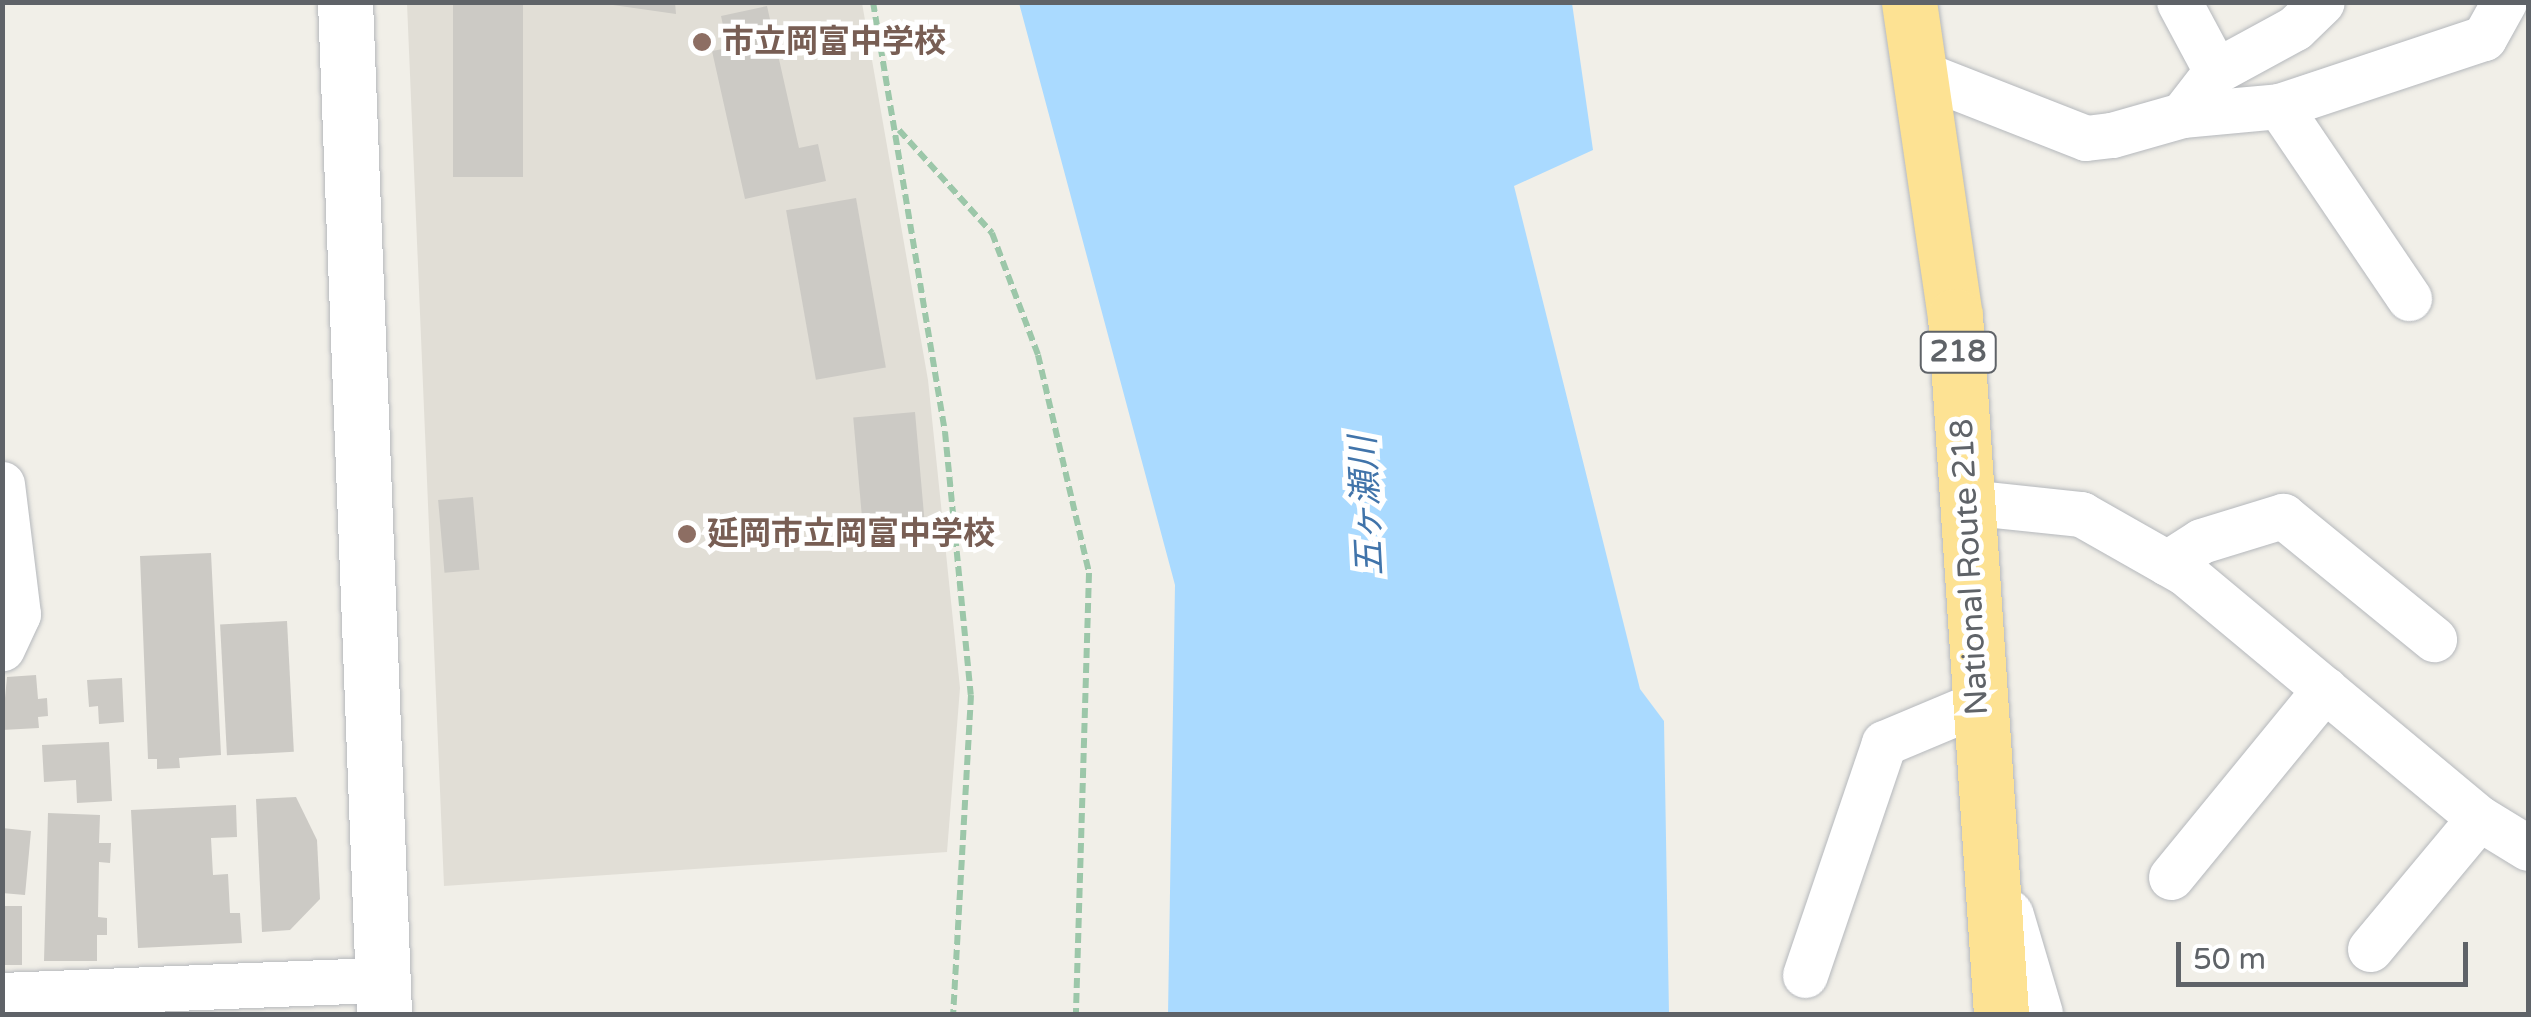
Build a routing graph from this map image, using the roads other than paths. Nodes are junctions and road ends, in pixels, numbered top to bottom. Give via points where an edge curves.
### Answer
1 (345, 2) edge
2 (1909, 2) edge
3 (2179, 2) edge
4 (2322, 2) edge
5 (2504, 2) edge
6 (2518, 2) edge
7 (2528, 15) edge
8 (2216, 71) junction
9 (1920, 72) junction
10 (2279, 106) junction
11 (2182, 115) junction
12 (2409, 298) dead end
13 (2, 484) edge
14 (1968, 502) junction
15 (2167, 563) junction
16 (2434, 639) dead end
17 (2, 649) edge
18 (2325, 689) junction
19 (1977, 704) junction
20 (2479, 818) junction
21 (1985, 846) junction
22 (2528, 848) edge
23 (2171, 877) dead end
24 (2370, 949) dead end
25 (1805, 975) dead end
26 (2, 995) edge
27 (384, 997) edge
28 (2001, 1014) edge
29 (2035, 1014) edge

1 - 27 street
2 - 9 highway, National Route 218 / 218
3 - 8 street
4 - 8 street via 2296,28
5 - 10 street via 2484,38
6 - 7 street
8 - 11 street
9 - 11 street via 2086,138
9 - 14 highway, National Route 218 / 218 via 1955,316
10 - 11 street
10 - 12 street
13 - 17 street via 18,614
14 - 15 street via 2080,514
14 - 19 highway, National Route 218 / 218
15 - 16 street via 2201,540 2282,516
15 - 18 street
18 - 20 street
18 - 23 street
19 - 21 highway, National Route 218 / 218
19 - 25 street via 1884,743
20 - 22 street
20 - 24 street
21 - 28 highway, National Route 218 / 218
21 - 29 street
26 - 27 street

